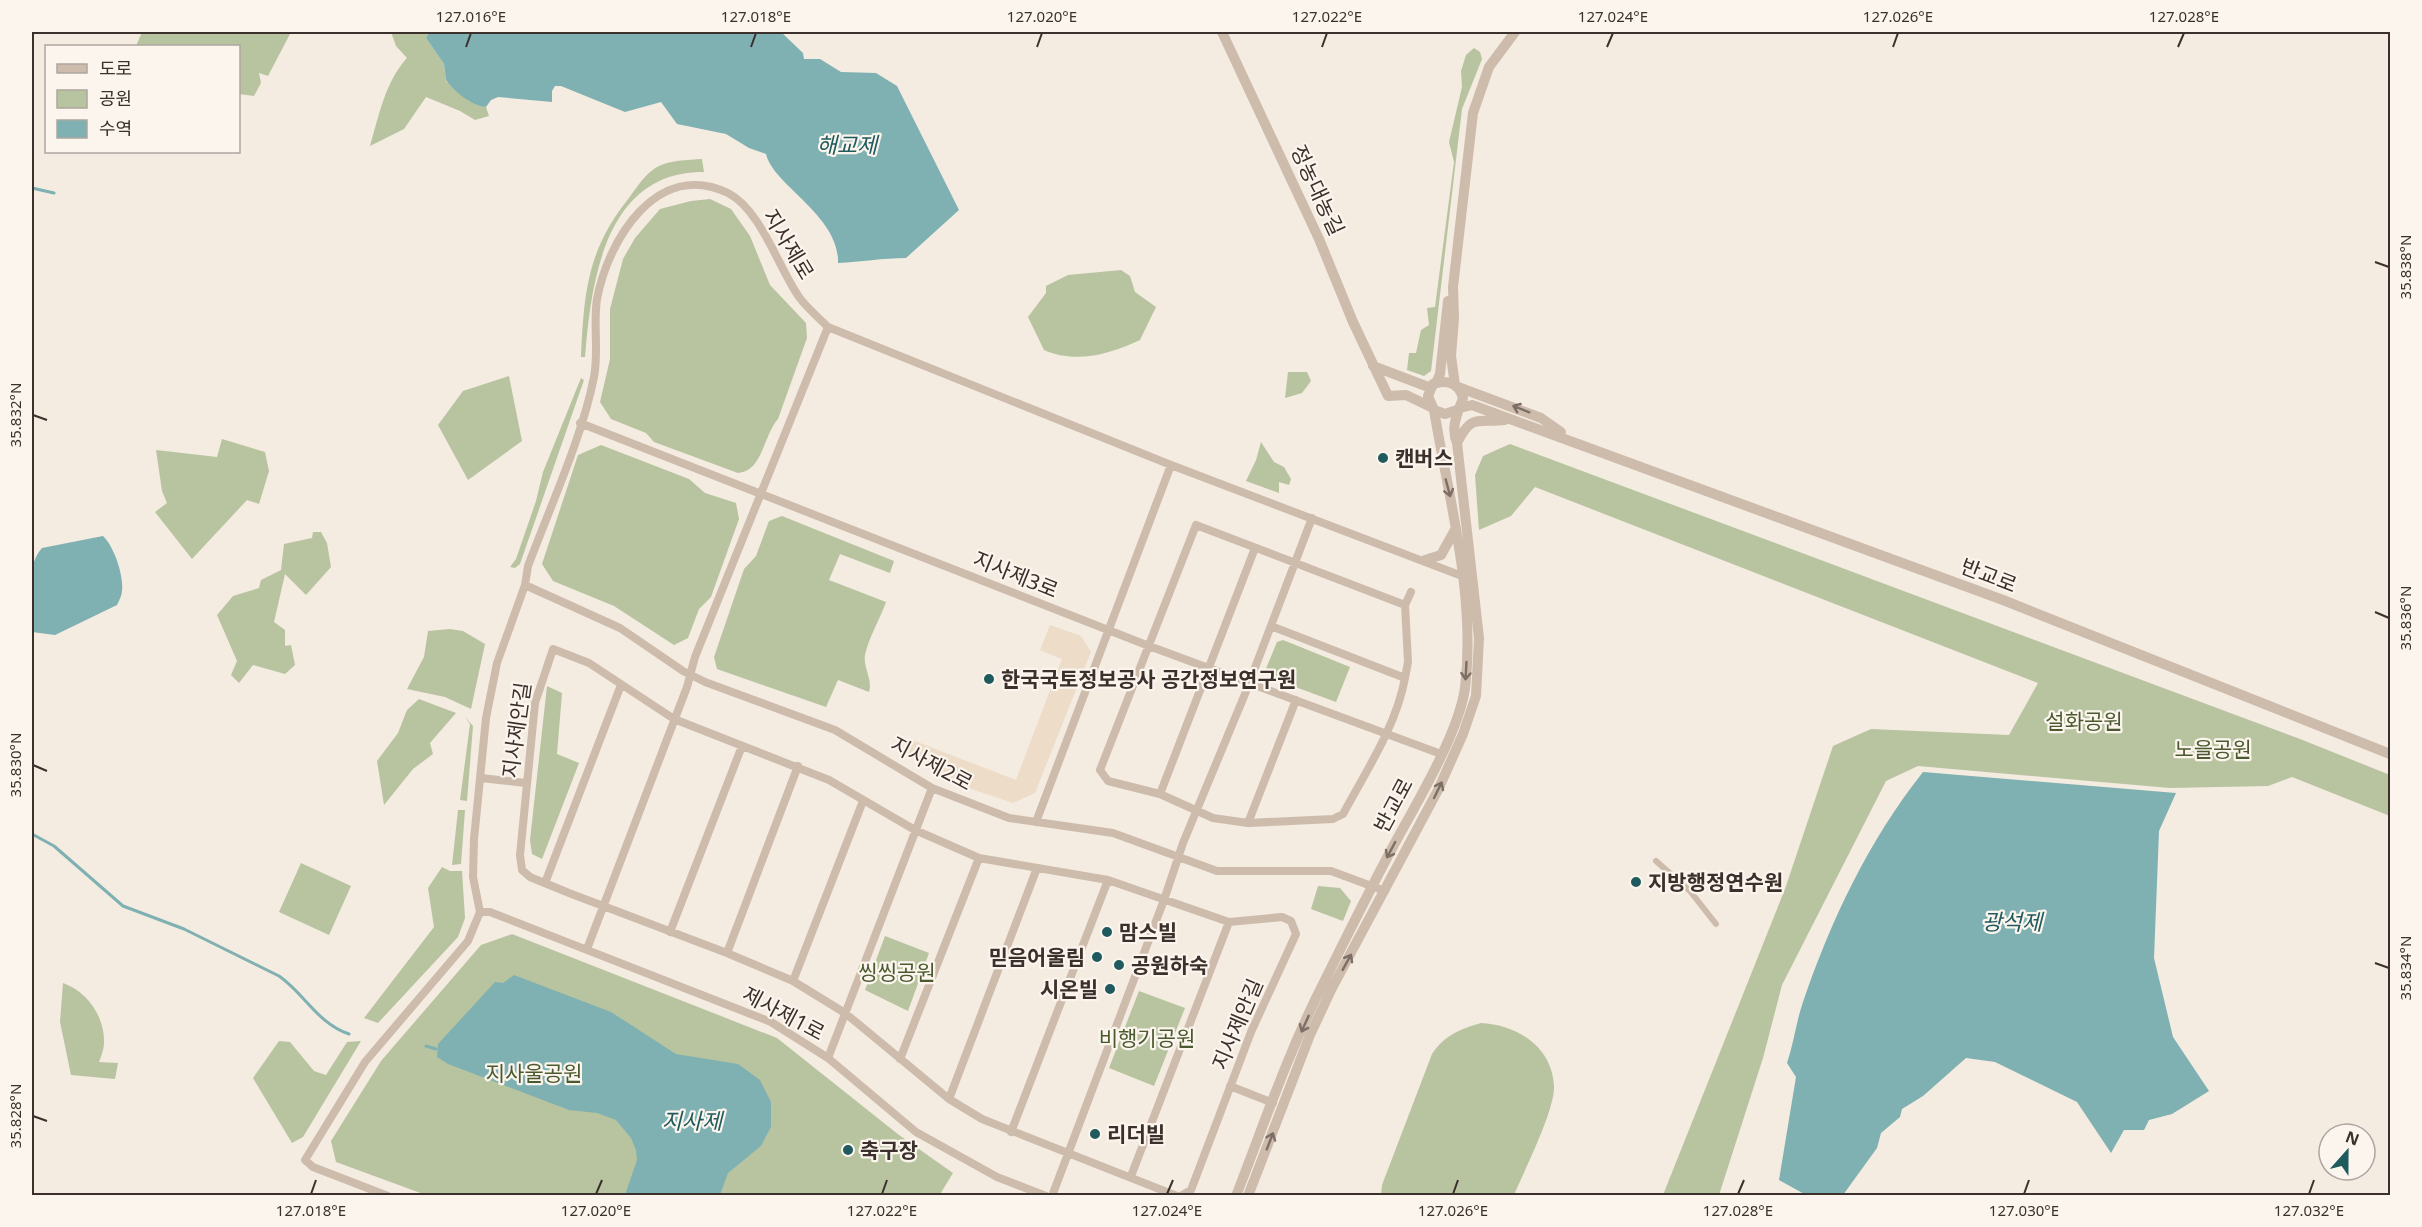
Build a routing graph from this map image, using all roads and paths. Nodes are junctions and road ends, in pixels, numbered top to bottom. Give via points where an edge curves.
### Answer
1 (1222, 32) edge
2 (1515, 32) edge
3 (1453, 287) junction
4 (828, 327) junction
5 (1373, 366) junction
6 (1403, 380) junction
7 (1434, 386) junction
8 (1456, 386) junction
9 (1386, 392) junction
10 (1433, 408) junction
11 (1458, 409) junction
12 (1511, 419) junction
13 (580, 423) junction
14 (1571, 439) junction
15 (1457, 443) junction
16 (1172, 465) junction
17 (761, 495) junction
18 (1312, 518) junction
19 (1456, 528) junction
20 (1255, 548) junction
21 (1425, 560) junction
22 (1295, 563) junction
23 (1462, 576) junction
24 (525, 585) junction
25 (1410, 592) dead end
26 (1405, 605) junction
27 (1271, 626) junction
28 (1108, 630) junction
29 (1149, 646) junction
30 (1210, 668) junction
31 (691, 675) junction
32 (1405, 678) junction
33 (1249, 682) junction
34 (621, 685) junction
35 (1296, 700) junction
36 (674, 719) junction
37 (1386, 735) junction
38 (742, 746) junction
39 (1441, 754) junction
40 (2391, 754) edge
41 (798, 766) junction
42 (481, 778) junction
43 (526, 783) junction
44 (932, 788) junction
45 (1160, 794) junction
46 (863, 801) junction
47 (1197, 811) junction
48 (1036, 822) junction
49 (1248, 823) junction
50 (915, 830) junction
51 (1180, 857) junction
52 (979, 858) junction
53 (1656, 861) dead end
54 (1036, 868) junction
55 (1108, 880) junction
56 (545, 883) junction
57 (1372, 886) junction
58 (1385, 891) junction
59 (1164, 900) junction
60 (603, 906) junction
61 (480, 912) junction
62 (1229, 922) junction
63 (1716, 924) dead end
64 (670, 932) junction
65 (587, 949) junction
66 (727, 953) junction
67 (793, 981) junction
68 (845, 1013) junction
69 (828, 1058) junction
70 (900, 1059) junction
71 (1230, 1086) junction
72 (949, 1099) junction
73 (1273, 1103) junction
74 (1011, 1132) junction
75 (1066, 1153) junction
76 (1131, 1176) junction
77 (388, 1196) edge
78 (1046, 1196) edge
79 (1052, 1196) edge
80 (1179, 1196) edge
81 (1236, 1196) edge
82 (1248, 1196) edge

1 - 5 street, 정농대농길 via 1319,239
2 - 3 street via 1488,67 1473,113
3 - 7 street via 1449,292 1440,374
3 - 8 street via 1451,356
4 - 13 street, 지사제로 via 800,298 753,216 729,194 706,185 681,186 660,194 629,223 602,280 597,301 594,375
4 - 16 street, 지사제로
4 - 17 street
5 - 6 street
5 - 9 street, 정농대농길
6 - 7 street
6 - 9 street
7 - 8 street via 1446,382
7 - 10 street via 1428,396
8 - 11 street via 1463,398
14 -> 8 street, 반교로 via 1541,418
9 - 10 street via 1406,395
10 - 11 street via 1445,414
10 -> 19 street, 반교로
11 - 12 street, 반교로 via 1472,405
11 - 15 street, 반교로 via 1453,434
12 - 14 street, 반교로
12 - 15 street via 1472,422
13 - 17 street, 지사제3로
13 - 24 street, 지사제로 via 528,566
14 - 40 street, 반교로 via 2003,600
58 -> 15 street, 반교로 via 1452,760 1476,696 1479,638
16 - 18 street, 지사제로
16 - 28 street
17 - 28 street, 지사제3로
17 - 31 street
18 - 21 street, 지사제로
18 - 22 street
19 - 21 street via 1441,555
19 - 23 street, 반교로
20 - 22 street
20 - 29 street via 1196,525
20 - 30 street
21 - 23 street, 지사제로
22 - 26 street
22 - 27 street
23 -> 39 street, 반교로 via 1468,632 1464,690
24 - 31 street, 지사제2로 via 620,628
24 - 42 street, 지사제로 via 492,684
25 - 26 street
26 - 32 street
27 - 32 street
27 - 33 street
28 - 29 street, 지사제3로
28 - 48 street
29 - 30 street, 지사제3로
29 - 45 street via 1100,771 1108,781
30 - 33 street, 지사제3로
30 - 45 street
31 - 36 street
31 - 44 street, 지사제2로 via 835,730
32 - 37 street
33 - 35 street, 지사제3로
33 - 47 street
34 - 36 street, 지사제안길
34 - 43 street, 지사제안길 via 589,663 553,649 535,703
34 - 56 street
35 - 37 street, 지사제3로
35 - 49 street
36 - 38 street, 지사제안길
36 - 60 street
37 - 39 street, 지사제3로
37 - 49 street via 1343,814 1333,819
38 - 41 street, 지사제안길
38 - 64 street
39 -> 57 street, 반교로
41 - 46 street, 지사제안길 via 836,783
41 - 66 street
42 - 43 street
42 - 61 street, 지사제로 via 473,877
43 - 56 street, 지사제안길 via 522,870
44 - 48 street, 지사제2로 via 1009,818
44 - 50 street
45 - 47 street
46 - 50 street, 지사제안길
46 - 67 street
47 - 49 street via 1213,818
47 - 51 street
48 - 51 street, 지사제2로 via 1113,833
50 - 52 street, 지사제안길
50 - 68 street
51 - 57 street, 지사제2로 via 1217,871 1331,871
51 - 59 street
52 - 54 street, 지사제안길
52 - 70 street
53 - 63 street via 1690,891
54 - 55 street, 지사제안길
54 - 72 street
55 - 59 street, 지사제안길
55 - 74 street
56 - 60 street, 지사제안길
57 - 58 street, 지사제2로
57 -> 73 street, 반교로 via 1323,984
82 -> 58 street, 반교로 via 1310,1035
59 - 62 street, 지사제안길
59 - 75 street
60 - 64 street, 지사제안길
60 - 65 street
61 - 65 street, 제사제1로 via 490,912
61 - 77 street via 468,941 375,1049 305,1160
62 - 71 street, 지사제안길 via 1282,917 1291,921 1296,934
62 - 76 street, 지사제안길
64 - 66 street, 지사제안길
65 - 69 street, 제사제1로 via 754,1014
66 - 67 street, 지사제안길
67 - 68 street, 지사제안길
68 - 69 street
68 - 70 street, 지사제안길
69 - 78 street, 제사제1로 via 916,1132 988,1173
70 - 72 street, 지사제안길
71 - 73 street
71 - 80 street, 지사제안길 via 1191,1190
72 - 74 street, 지사제안길
73 - 81 street, 반교로
74 - 75 street, 지사제안길
75 - 76 street, 지사제안길
75 - 79 street
76 - 80 street, 지사제안길

